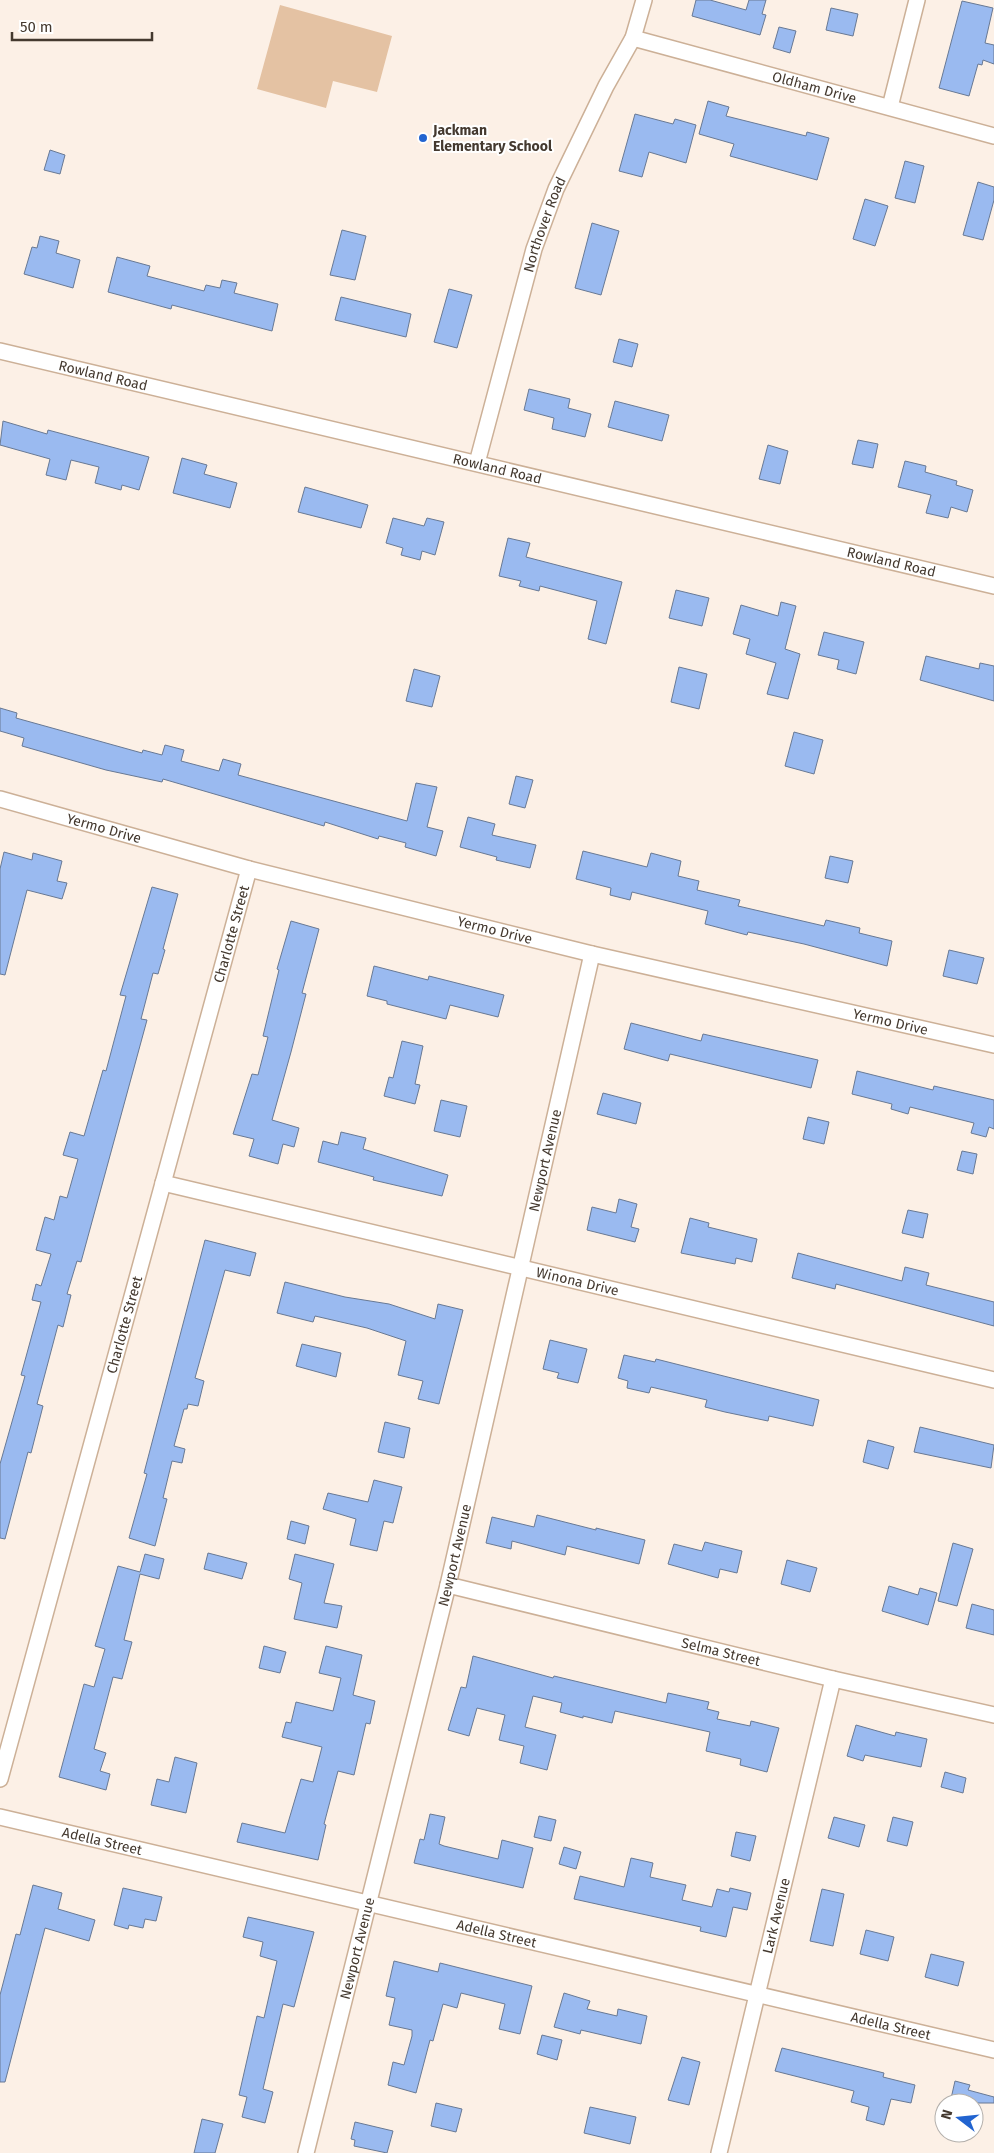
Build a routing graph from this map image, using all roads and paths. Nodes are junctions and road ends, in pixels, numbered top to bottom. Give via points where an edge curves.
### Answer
1 (644, 0) edge
2 (917, 0) edge
3 (633, 38) junction
4 (890, 107) junction
5 (994, 136) edge
6 (0, 351) edge
7 (477, 463) junction
8 (994, 586) edge
9 (0, 799) edge
10 (248, 869) junction
11 (592, 954) junction
12 (994, 1046) edge
13 (163, 1183) junction
14 (520, 1268) junction
15 (994, 1380) edge
16 (448, 1585) junction
17 (833, 1679) junction
18 (994, 1715) edge
19 (0, 1779) edge
20 (0, 1818) edge
21 (368, 1903) junction
22 (758, 1994) junction
23 (994, 2050) edge
24 (306, 2153) edge
25 (719, 2153) edge

1 - 3 street, Northover Road
2 - 4 street
3 - 4 street, Oldham Drive
3 - 7 street, Northover Road via 556,188 540,231
4 - 5 street, Oldham Drive
6 - 7 street, Rowland Road
7 - 8 street, Rowland Road
9 - 10 street, Yermo Drive
10 - 11 street, Yermo Drive
10 - 13 street, Charlotte Street
11 - 12 street, Yermo Drive
11 - 14 street, Newport Avenue
13 - 14 street, Winona Drive
13 - 19 street, Charlotte Street
14 - 15 street, Winona Drive
14 - 16 street, Newport Avenue
16 - 17 street, Selma Street
16 - 21 street, Newport Avenue
17 - 18 street, Selma Street
17 - 22 street, Lark Avenue
20 - 21 street, Adella Street
21 - 22 street, Adella Street
21 - 24 street, Newport Avenue
22 - 23 street, Adella Street
22 - 25 street, Lark Avenue

